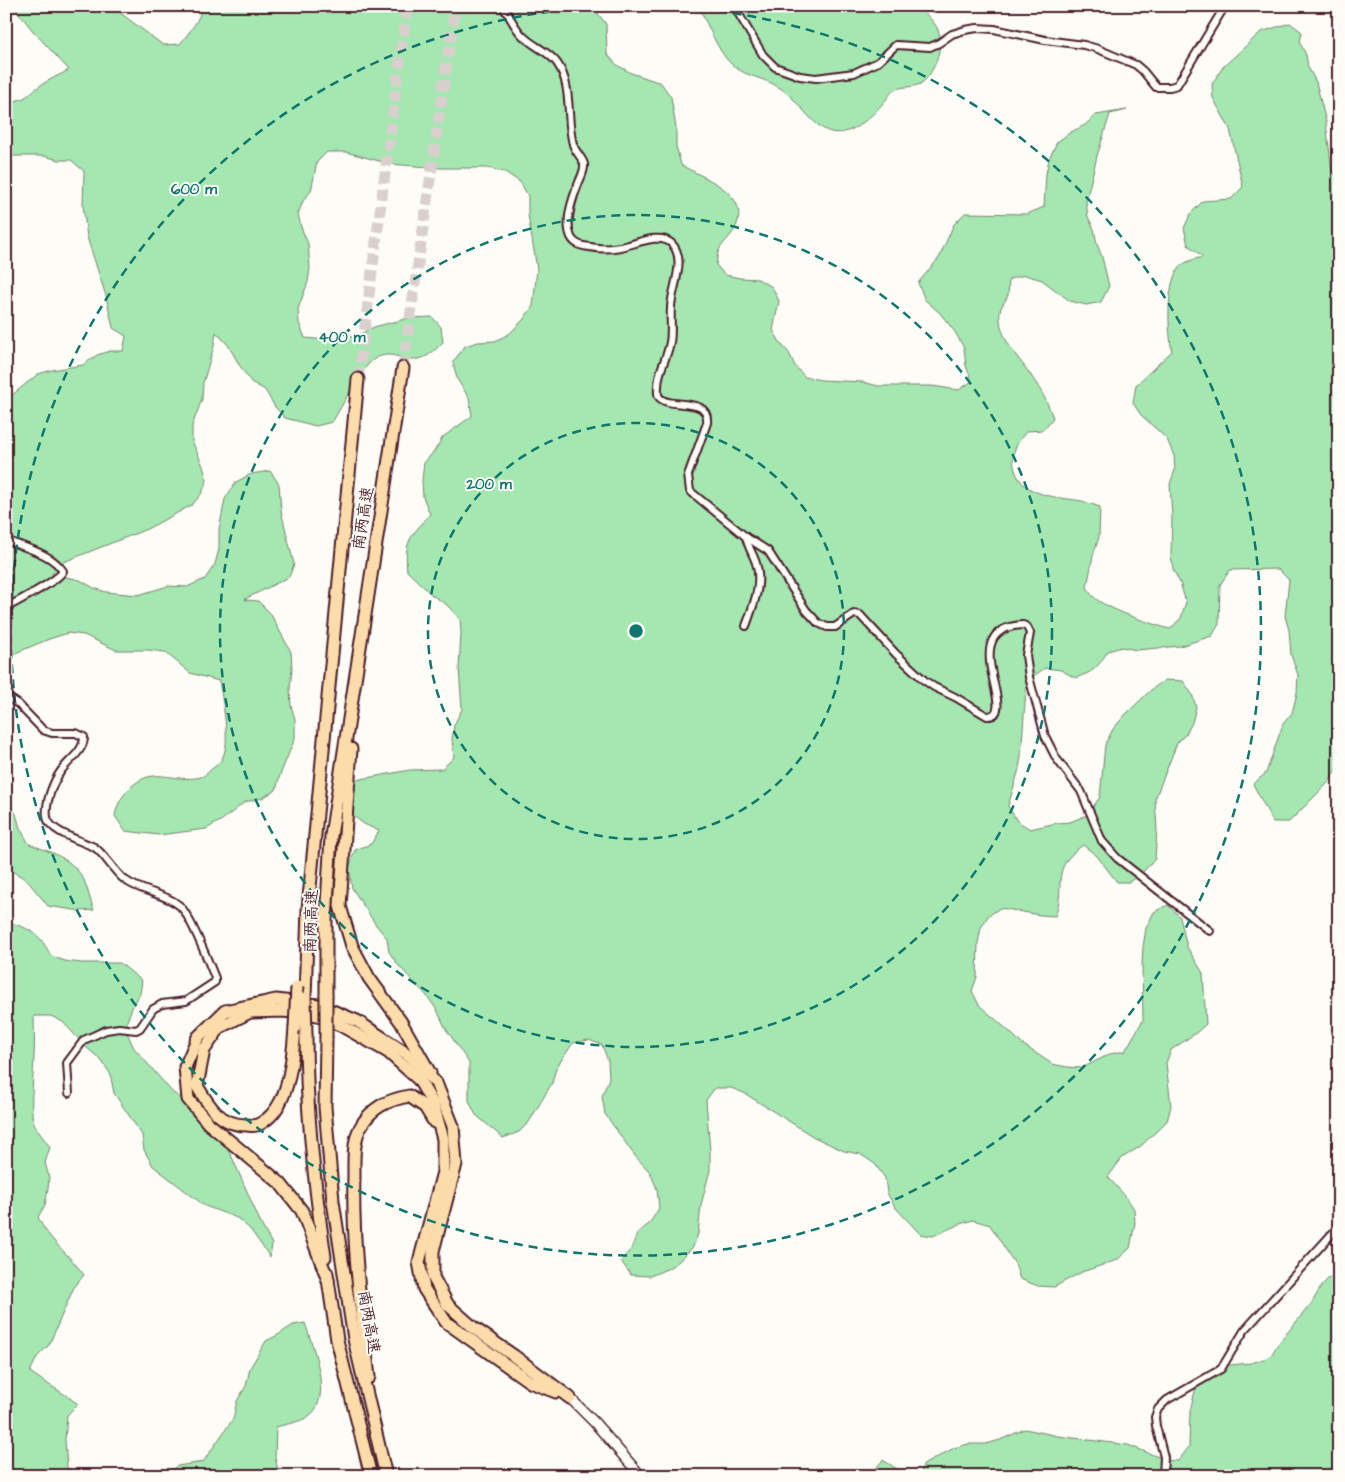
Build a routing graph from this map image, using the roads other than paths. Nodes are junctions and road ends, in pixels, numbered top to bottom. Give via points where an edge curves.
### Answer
1 (505, 6) edge
2 (734, 6) edge
3 (1225, 6) edge
4 (403, 368) tunnel mouth
5 (358, 378) tunnel mouth
6 (746, 537) junction
7 (6, 540) edge
8 (6, 608) edge
9 (746, 626) dead end
10 (359, 656) junction
11 (6, 696) edge
12 (308, 910) junction
13 (1210, 931) dead end
14 (436, 1084) junction
15 (69, 1093) dead end
16 (449, 1139) junction
17 (1339, 1226) edge
18 (328, 1280) junction
19 (570, 1398) joint
20 (377, 1434) junction
21 (370, 1476) edge
22 (386, 1476) edge
23 (641, 1476) edge
24 (1163, 1476) edge

1 - 6 street via 522,35 553,58 564,75 572,143 584,164 569,212 572,239 579,246 604,249 658,238 670,242 675,249 678,267 670,306 670,341 658,394 666,401 692,404 702,409 707,417 688,475 690,491
2 - 3 street via 763,55 775,67 800,76 816,78 854,73 878,62 896,45 930,47 952,34 986,28 1098,49 1136,65 1156,86 1170,87 1178,85
4 - 10 highway, 南两高速
5 - 12 highway, 南两高速
6 - 9 street via 757,564 758,581
6 - 13 street via 768,551 818,623 835,628 854,614 860,615 924,680 987,716 995,714 998,706 990,669 991,644 1006,628 1027,627 1030,633 1026,655 1029,677 1045,736 1056,758 1081,791 1102,841 1116,858
7 - 8 street via 49,557 63,571 50,583
10 - 14 highway via 340,906 352,946 369,978 401,1022
10 - 20 highway, 南两高速, bridge via 331,836 326,921 325,1107 333,1201 354,1339
11 - 15 street via 43,730 76,732 84,737 71,762 56,780 47,808 47,820 55,829 96,848 126,881 180,907 215,978 215,982 186,1001 162,1004 153,1009 136,1030 106,1030 84,1040 67,1063
12 - 16 highway, bridge via 297,987 295,1028 293,1051 286,1089 274,1113 258,1125 237,1125 222,1119 209,1107 197,1086 204,1050 220,1027 250,1012 283,1011 318,1015 388,1052 419,1080
12 - 18 highway, 南两高速, bridge via 306,1093
14 - 16 highway via 453,1126
14 - 18 highway via 406,1053 357,1021 318,1005 276,1000 225,1011 198,1037 185,1067 188,1099 208,1123 280,1183 302,1211
16 - 19 highway via 456,1164 419,1262 424,1289 446,1322 530,1382
16 - 20 highway via 425,1107 409,1096 391,1100 372,1111 360,1128 354,1153 353,1199 361,1311
17 - 24 street via 1244,1331 1221,1369 1167,1400 1158,1410 1155,1417 1164,1457
18 - 21 highway, 南两高速 via 337,1340
19 - 23 street
20 - 22 highway, 南两高速

